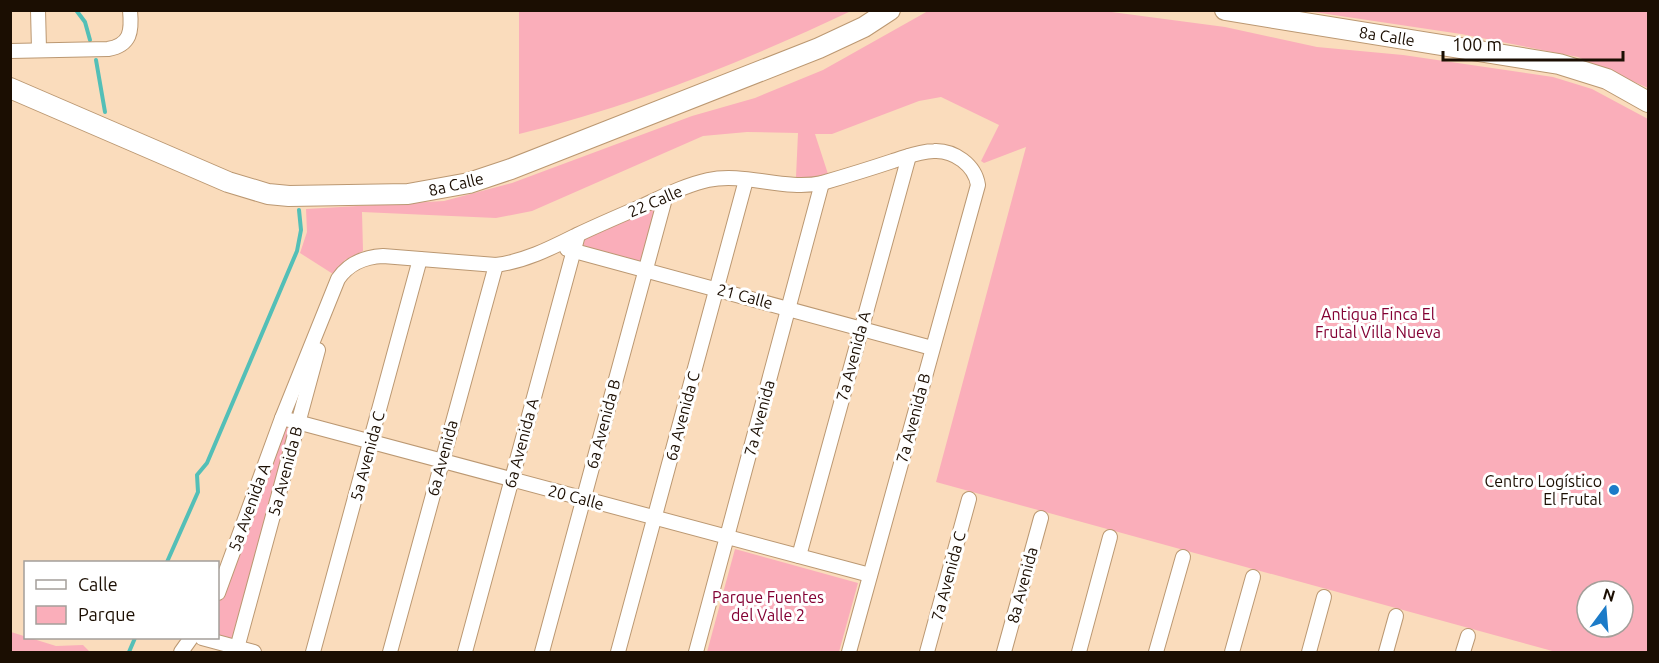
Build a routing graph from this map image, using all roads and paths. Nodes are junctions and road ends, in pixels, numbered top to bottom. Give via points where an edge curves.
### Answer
1 (38, 10) edge
2 (130, 10) edge
3 (890, 10) edge
4 (1225, 10) edge
5 (39, 49) junction
6 (10, 51) edge
7 (10, 88) edge
8 (1648, 102) edge
9 (909, 156) junction
10 (746, 180) junction
11 (822, 183) junction
12 (978, 185) joint
13 (666, 195) junction
14 (578, 234) junction
15 (556, 246) junction
16 (574, 251) junction
17 (420, 259) junction
18 (496, 265) junction
19 (644, 270) junction
20 (717, 288) junction
21 (334, 289) junction
22 (788, 308) junction
23 (861, 328) junction
24 (932, 348) junction
25 (282, 418) junction
26 (298, 422) junction
27 (371, 442) junction
28 (441, 460) junction
29 (512, 479) junction
30 (584, 499) junction
31 (969, 499) dead end
32 (654, 518) junction
33 (1041, 518) dead end
34 (728, 537) junction
35 (1110, 537) dead end
36 (799, 556) junction
37 (1183, 557) dead end
38 (870, 575) junction
39 (1253, 577) dead end
40 (219, 589) edge
41 (1324, 597) dead end
42 (1396, 616) dead end
43 (1468, 636) dead end
44 (190, 639) edge
45 (205, 639) edge
46 (237, 650) edge
47 (181, 652) edge
48 (254, 652) edge
49 (313, 652) edge
50 (390, 652) edge
51 (465, 652) edge
52 (542, 652) edge
53 (618, 652) edge
54 (696, 652) edge
55 (849, 652) edge
56 (927, 652) edge
57 (1004, 652) edge
58 (1079, 652) edge
59 (1156, 652) edge
60 (1232, 652) edge
61 (1309, 652) edge
62 (1386, 652) edge
63 (1463, 652) edge

1 - 5 street
2 - 5 street via 130,27 122,45
3 - 7 main road, 8a Calle via 819,48 511,169 469,183 408,194 299,197 257,191
4 - 8 main road, 8a Calle via 1559,64 1607,79
5 - 6 street
9 - 11 street, 22 Calle
9 - 12 street, 22 Calle via 929,151 948,153 970,167
9 - 23 street, 7a Avenida A
10 - 11 street, 22 Calle via 793,186
10 - 13 street, 22 Calle via 708,180
10 - 20 street, 6a Avenida C
11 - 22 street, 7a Avenida
12 - 24 street, 7a Avenida B
13 - 14 street, 22 Calle
13 - 19 street, 6a Avenida B
14 - 15 street, 22 Calle
14 - 16 street, 6a Avenida A
15 - 16 street, 21 Calle
15 - 18 street, 22 Calle via 523,260
16 - 19 street, 21 Calle
16 - 29 street, 6a Avenida A
17 - 18 street, 22 Calle
17 - 21 street, 22 Calle via 364,258 344,272
17 - 27 street, 5a Avenida C
18 - 28 street, 6a Avenida
19 - 20 street, 21 Calle
19 - 30 street, 6a Avenida B
20 - 22 street, 21 Calle
20 - 32 street, 6a Avenida C
21 - 25 street, 5a Avenida A
21 - 26 street, 5a Avenida B
22 - 23 street, 21 Calle
22 - 34 street, 7a Avenida
23 - 24 street, 21 Calle
23 - 36 street, 7a Avenida A
24 - 38 street, 7a Avenida B
25 - 26 street, 20 Calle
25 - 40 street, 5a Avenida A
26 - 27 street, 20 Calle
26 - 46 street, 5a Avenida B
27 - 28 street, 20 Calle
27 - 49 street, 5a Avenida C
28 - 29 street, 20 Calle
28 - 50 street, 6a Avenida
29 - 30 street, 20 Calle
29 - 51 street, 6a Avenida A
30 - 32 street, 20 Calle
30 - 52 street, 6a Avenida B
31 - 56 street, 7a Avenida C
32 - 34 street, 20 Calle
32 - 53 street, 6a Avenida C
33 - 57 street, 8a Avenida
34 - 36 street, 20 Calle
34 - 54 street, 7a Avenida
35 - 58 street
36 - 38 street, 20 Calle
37 - 59 street
38 - 55 street, 7a Avenida B
39 - 60 street
41 - 61 street
42 - 62 street
43 - 63 street
44 - 47 street
45 - 46 street
46 - 48 street

